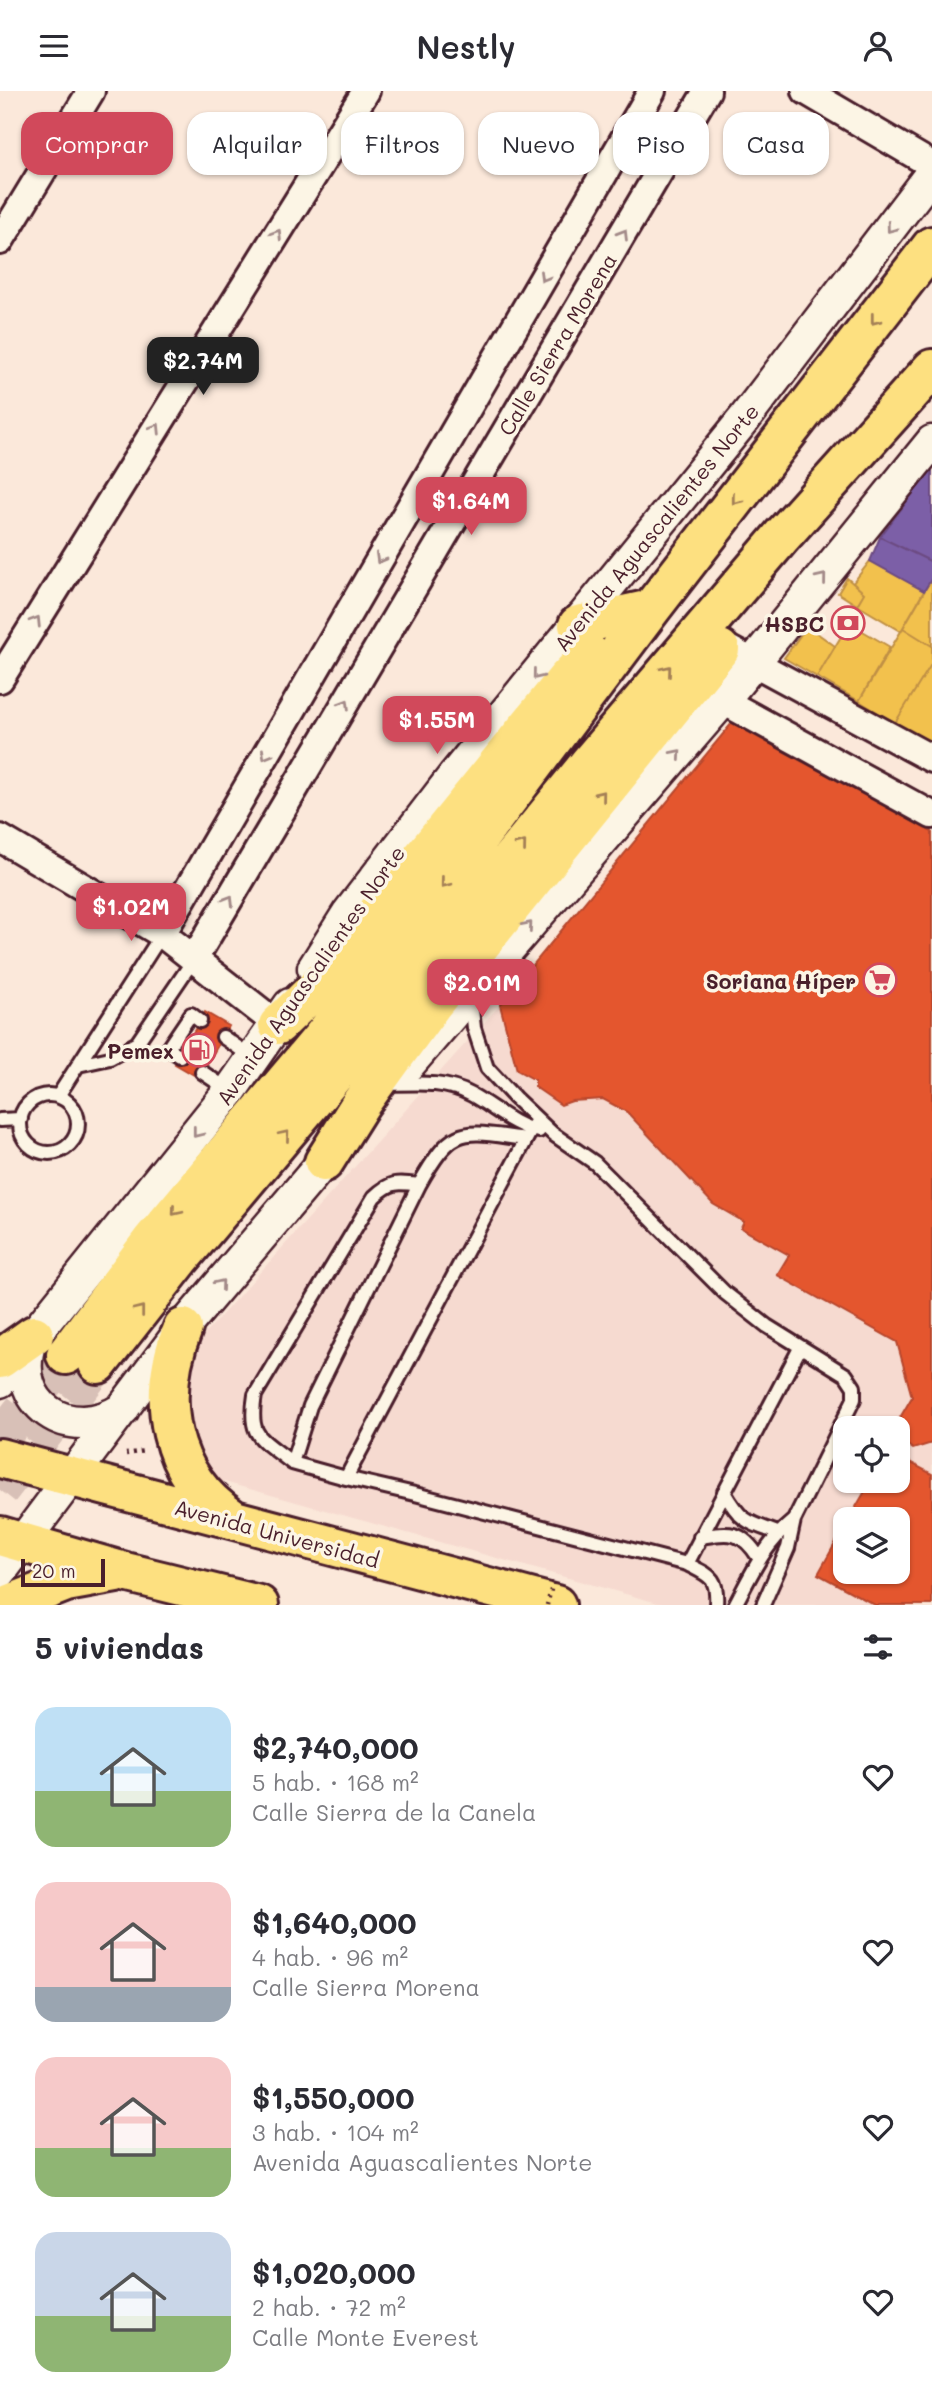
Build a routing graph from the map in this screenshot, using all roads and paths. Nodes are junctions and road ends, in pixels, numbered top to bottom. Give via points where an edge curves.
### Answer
1 (91, 91) edge
2 (366, 91) edge
3 (652, 91) edge
4 (707, 91) edge
5 (806, 91) edge
6 (932, 165) edge
7 (932, 173) edge
8 (0, 241) edge
9 (932, 246) edge
10 (932, 369) edge
11 (932, 388) edge
12 (932, 442) edge
13 (642, 621) junction
14 (578, 625) junction
15 (738, 654) junction
16 (0, 679) edge
17 (707, 692) junction
18 (932, 759) edge
19 (932, 815) edge
20 (0, 838) edge
21 (162, 935) junction
22 (194, 958) junction
23 (470, 993) junction
24 (200, 1021) dead end
25 (278, 1025) junction
26 (223, 1037) dead end
27 (180, 1056) dead end
28 (253, 1058) junction
29 (78, 1065) junction
30 (202, 1072) dead end
31 (391, 1084) junction
32 (230, 1091) junction
33 (58, 1096) junction
34 (21, 1119) junction
35 (0, 1120) edge
36 (532, 1129) junction
37 (324, 1162) junction
38 (419, 1185) junction
39 (183, 1328) junction
40 (21, 1345) edge
41 (800, 1348) junction
42 (0, 1381) edge
43 (123, 1409) junction
44 (0, 1458) edge
45 (292, 1463) junction
46 (71, 1478) junction
47 (346, 1478) junction
48 (724, 1492) junction
49 (794, 1520) junction
50 (238, 1522) junction
51 (778, 1533) junction
52 (700, 1538) junction
53 (7, 1550) edge
54 (759, 1558) junction
55 (687, 1564) junction
56 (125, 1572) junction
57 (555, 1592) edge
58 (8, 1605) edge
59 (260, 1605) edge
60 (547, 1605) edge
61 (716, 1605) edge
62 (735, 1605) edge
63 (763, 1605) edge

1 - 8 street
16 -> 2 street
3 -> 21 street, Calle Sierra Morena
22 -> 4 street, Calle Sierra Morena
5 - 6 street
7 -> 14 street, Avenida Aguascalientes Norte via 745,418
9 -> 13 main road, Avenida Aguascalientes Norte
13 -> 10 main road, Avenida Aguascalientes Norte via 320,1041 152,1240 82,1360 181,1258 590,762
11 - 15 main road
15 -> 12 street
13 - 14 main road
13 - 25 main road via 589,655 566,679 316,988
14 -> 25 street, Avenida Aguascalientes Norte via 348,914
15 - 17 main road
15 - 18 street
17 - 19 street
23 -> 17 street
37 -> 17 main road via 408,1036
20 - 21 street
21 - 22 street
21 - 29 lane
22 - 25 street
22 - 29 lane via 132,1048
23 - 31 street
23 - 36 lane via 474,1028 487,1067
24 - 27 lane via 191,1014 168,1048
25 - 28 street, Avenida Aguascalientes Norte
26 - 28 lane
28 - 32 street, Avenida Aguascalientes Norte
29 - 33 lane
30 - 32 lane
31 - 36 lane via 435,1083 470,1093
31 - 37 street
32 -> 40 street, Avenida Aguascalientes Norte
33 - 34 lane via 34,1100
33 - 34 lane via 78,1118 76,1135 65,1149 53,1153 35,1150 23,1137
34 - 35 lane
36 - 38 lane via 468,1132 437,1152
36 - 41 lane via 553,1134 595,1163 725,1293
36 - 47 lane
39 -> 37 street
38 - 45 lane via 310,1406
38 - 45 lane via 387,1185 374,1197 255,1395 251,1420 257,1435
39 - 43 street
39 - 50 main road via 172,1359 168,1392 177,1447 204,1494
40 - 42 street, Avenida Aguascalientes Norte
40 - 43 street via 26,1353 27,1379 48,1411 86,1423
41 - 48 lane
41 - 49 lane via 846,1375 854,1387 854,1399
43 - 46 street
44 - 46 main road, Avenida Universidad
45 - 47 lane
46 - 50 main road, Avenida Universidad
46 - 53 street
47 - 55 lane
48 - 51 lane via 736,1513
48 - 52 lane
49 - 51 lane
49 - 63 lane via 788,1548
50 - 57 main road, Avenida Universidad
51 - 54 lane
52 - 54 lane via 723,1533 739,1536
52 - 55 lane
53 - 56 main road
54 - 62 lane
55 - 61 lane via 710,1576 718,1587
56 - 58 main road via 66,1582
56 - 59 main road
57 - 60 path, bridge

